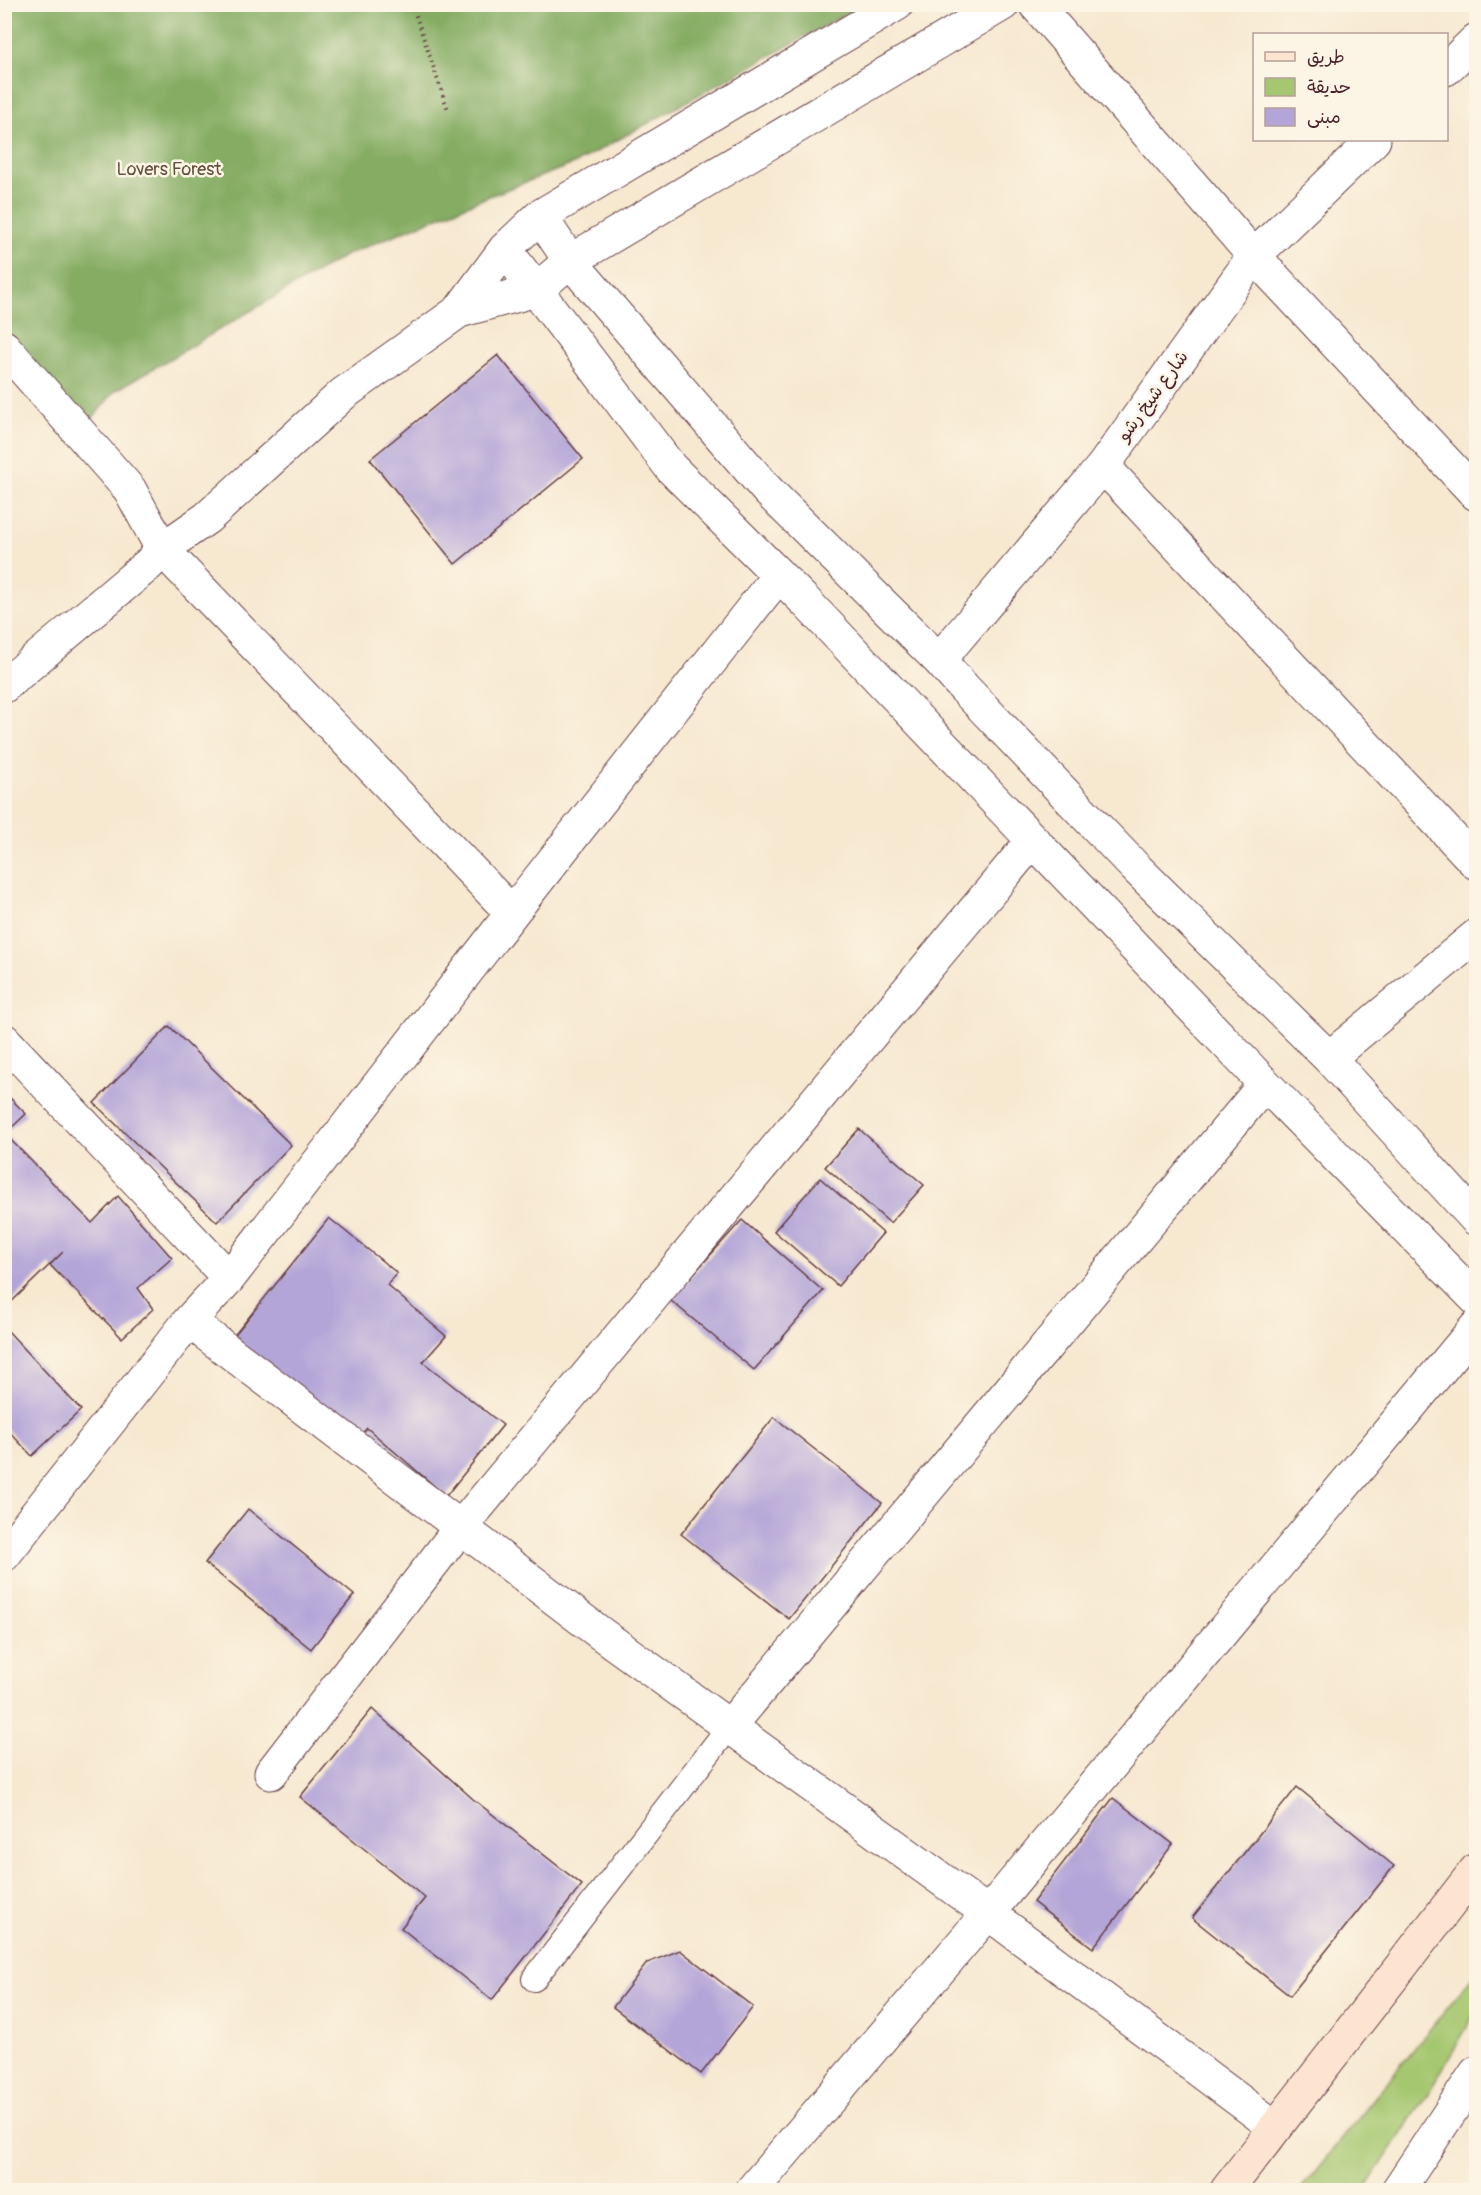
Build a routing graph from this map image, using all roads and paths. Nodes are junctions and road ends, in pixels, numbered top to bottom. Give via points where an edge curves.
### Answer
1 (412, 4) edge
2 (897, 4) edge
3 (1003, 4) edge
4 (1035, 4) edge
5 (1476, 40) edge
6 (1448, 67) edge
7 (448, 110) dead end
8 (1373, 141) edge
9 (540, 216) junction
10 (505, 249) junction
11 (1254, 256) junction
12 (570, 261) junction
13 (536, 290) junction
14 (459, 311) junction
15 (4, 347) edge
16 (1103, 466) junction
17 (1476, 494) edge
18 (162, 549) junction
19 (778, 576) junction
20 (939, 660) junction
21 (4, 686) edge
22 (1034, 840) junction
23 (1476, 863) edge
24 (512, 914) junction
25 (1476, 936) edge
26 (4, 1040) edge
27 (1329, 1058) junction
28 (1265, 1084) junction
29 (1476, 1219) edge
30 (230, 1278) junction
31 (1476, 1299) edge
32 (189, 1321) junction
33 (1476, 1327) edge
34 (460, 1528) junction
35 (4, 1555) edge
36 (729, 1727) junction
37 (271, 1773) dead end
38 (1476, 1871) edge
39 (988, 1913) junction
40 (534, 1979) dead end
41 (1476, 2073) edge
42 (1275, 2127) junction
43 (752, 2190) edge
44 (1227, 2190) edge
45 (1398, 2190) edge

1 - 7 path
2 - 9 street
3 - 12 street
4 - 11 street
5 - 6 street
8 - 11 street, شارع شيخ رشو
9 - 10 street
9 - 12 street
10 - 13 street
10 - 14 street
11 - 16 street, شارع شيخ رشو
11 - 17 street
12 - 13 street
12 - 20 street via 768,491
13 - 14 street
13 - 19 street via 671,468
14 - 18 street via 343,394 207,518
15 - 18 street via 130,490
16 - 20 street, شارع شيخ رشو
16 - 23 street
18 - 21 street via 150,564
18 - 24 street
19 - 22 street
19 - 24 street
20 - 27 street via 1135,867
22 - 28 street
22 - 34 street
24 - 30 street
25 - 27 street
26 - 30 street
27 - 29 street
28 - 31 street
28 - 36 street
30 - 32 street
32 - 34 street
32 - 35 street
33 - 39 street
34 - 36 street
34 - 37 street
36 - 39 street
36 - 40 lane
38 - 42 main road
39 - 42 street
39 - 43 street
41 - 45 street
42 - 44 main road

